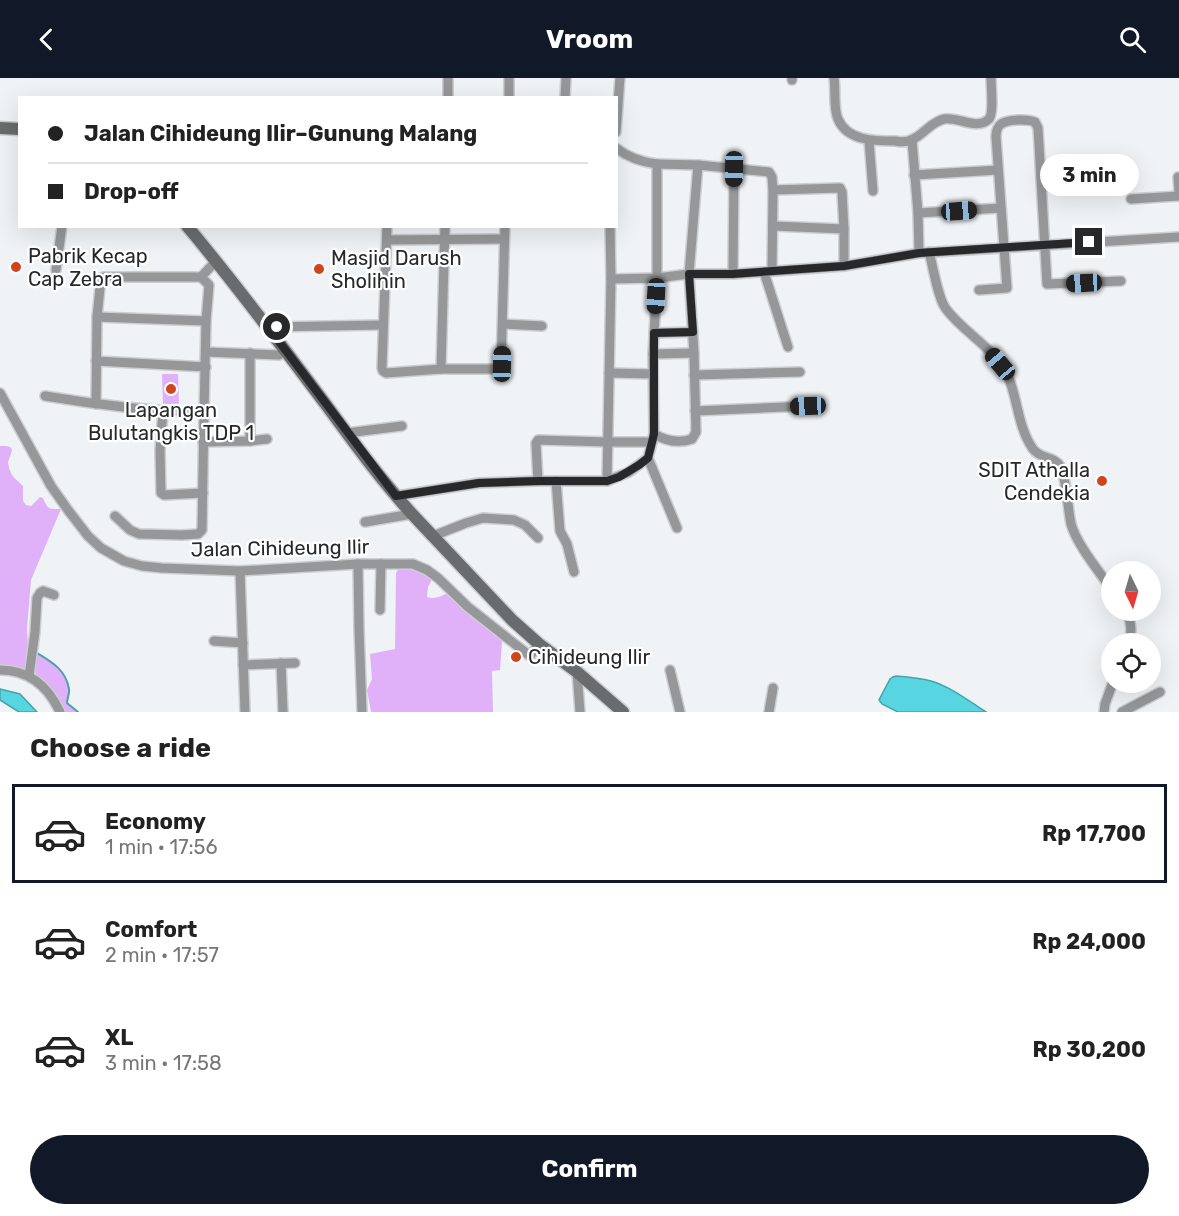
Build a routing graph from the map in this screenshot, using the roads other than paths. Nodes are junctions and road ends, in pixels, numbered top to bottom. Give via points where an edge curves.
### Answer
1 (448, 78) edge
2 (509, 78) edge
3 (566, 78) edge
4 (620, 78) edge
5 (834, 78) edge
6 (991, 78) edge
7 (448, 96) edge
8 (509, 96) edge
9 (566, 96) edge
10 (618, 105) edge
11 (0, 128) edge
12 (18, 129) edge
13 (912, 140) junction
14 (868, 141) junction
15 (618, 149) edge
16 (657, 164) junction
17 (698, 165) junction
18 (734, 169) junction
19 (998, 170) junction
20 (914, 175) junction
21 (1178, 177) edge
22 (773, 190) junction
23 (1179, 190) edge
24 (873, 191) dead end
25 (1179, 195) edge
26 (1131, 199) dead end
27 (1001, 208) junction
28 (918, 213) junction
29 (773, 226) junction
30 (62, 228) edge
31 (189, 228) edge
32 (387, 228) edge
33 (445, 228) edge
34 (505, 228) edge
35 (610, 228) edge
36 (844, 229) junction
37 (1179, 237) edge
38 (445, 239) junction
39 (504, 239) junction
40 (387, 240) junction
41 (1044, 245) junction
42 (1004, 248) junction
43 (929, 252) junction
44 (919, 253) junction
45 (216, 261) junction
46 (844, 266) junction
47 (56, 270) dead end
48 (225, 272) junction
49 (767, 272) junction
50 (689, 274) junction
51 (732, 274) junction
52 (201, 277) junction
53 (657, 278) junction
54 (611, 279) junction
55 (1121, 281) dead end
56 (209, 285) junction
57 (979, 291) dead end
58 (97, 317) junction
59 (206, 321) junction
60 (502, 324) junction
61 (383, 325) junction
62 (542, 326) dead end
63 (268, 327) junction
64 (693, 332) junction
65 (654, 333) junction
66 (788, 347) dead end
67 (206, 352) junction
68 (250, 353) junction
69 (694, 353) junction
70 (653, 354) junction
71 (279, 355) dead end
72 (96, 361) junction
73 (206, 367) junction
74 (441, 369) junction
75 (800, 372) dead end
76 (609, 373) junction
77 (653, 374) junction
78 (694, 375) junction
79 (0, 393) edge
80 (45, 396) dead end
81 (96, 404) junction
82 (808, 406) dead end
83 (163, 411) junction
84 (695, 411) junction
85 (204, 413) junction
86 (402, 426) dead end
87 (347, 433) junction
88 (653, 438) junction
89 (267, 439) dead end
90 (250, 441) junction
91 (203, 442) junction
92 (608, 442) junction
93 (648, 458) junction
94 (538, 481) junction
95 (556, 481) junction
96 (607, 481) junction
97 (203, 493) junction
98 (396, 496) junction
99 (412, 514) junction
100 (115, 516) dead end
101 (365, 522) dead end
102 (677, 528) dead end
103 (433, 536) junction
104 (538, 538) dead end
105 (358, 564) junction
106 (381, 564) junction
107 (240, 571) junction
108 (574, 572) dead end
109 (1101, 574) edge
110 (54, 596) dead end
111 (380, 610) dead end
112 (214, 641) dead end
113 (243, 643) junction
114 (539, 644) junction
115 (280, 663) junction
116 (295, 663) dead end
117 (243, 665) junction
118 (0, 670) edge
119 (670, 670) dead end
120 (578, 672) junction
121 (29, 676) junction
122 (773, 688) dead end
123 (1109, 693) edge
124 (1158, 693) edge
125 (60, 712) edge
126 (245, 712) edge
127 (283, 712) edge
128 (362, 712) edge
129 (580, 712) edge
130 (624, 712) edge
131 (680, 712) edge
132 (769, 712) edge
133 (1104, 712) edge
134 (1122, 712) edge

1 - 7 street
2 - 8 street
3 - 9 street
4 - 10 street
5 - 14 street via 836,116 841,126
6 - 13 street via 988,119 978,123 944,119
11 - 12 main road
13 - 14 street
13 - 20 street
14 - 24 street
15 - 16 street via 641,162
16 - 17 street
16 - 53 street
17 - 18 street
17 - 50 street
18 - 22 street via 769,172
18 - 51 street
19 - 20 street
19 - 27 street
19 - 41 street via 996,138 1001,123 1029,119 1035,122
20 - 28 street
21 - 23 street
22 - 29 street
22 - 36 street via 840,188
25 - 26 street
27 - 28 street
27 - 42 street
28 - 44 street
29 - 36 street
29 - 49 street
30 - 47 street
31 - 45 main road
32 - 40 street
33 - 38 street
34 - 39 street
35 - 54 street
36 - 46 street
37 - 41 street
38 - 39 street
38 - 40 street
38 - 74 street
39 - 60 street
40 - 61 street
41 - 42 street
41 - 55 street via 1047,284
42 - 43 street
42 - 57 street via 1007,288
43 - 44 street
43 - 109 street via 946,309 992,354 1008,376 1020,421 1037,454 1060,465 1075,535
44 - 46 street
45 - 48 main road
45 - 52 street
46 - 49 street
48 - 56 street
48 - 63 main road
49 - 51 street
49 - 66 street
50 - 51 street
50 - 53 street
50 - 64 street
52 - 56 street
52 - 58 street via 104,276 99,282
53 - 54 street
53 - 65 street
54 - 76 street
56 - 59 street
58 - 59 street
58 - 72 street
59 - 67 street
60 - 62 street
60 - 74 street via 501,367
61 - 63 street
61 - 74 street via 383,371
63 - 87 main road
64 - 65 street
64 - 69 street
65 - 70 street
67 - 68 street
67 - 73 street
68 - 71 street
68 - 90 street
69 - 70 street
69 - 78 street
70 - 77 street
72 - 73 street
72 - 81 street
73 - 85 street
75 - 78 street
76 - 77 street
76 - 92 street
77 - 88 street
78 - 84 street
79 - 107 street, Jalan Cihideung Ilir via 51,486 101,548 142,566
80 - 81 street
81 - 83 street
82 - 84 street
83 - 85 street
83 - 97 street via 161,493
84 - 88 street via 696,432 692,439 672,442
85 - 91 street
86 - 87 street
87 - 98 main road
88 - 92 street
88 - 93 street
89 - 90 street
90 - 91 street
91 - 97 street
92 - 94 street via 538,440
92 - 96 street
93 - 96 street
93 - 102 street
94 - 95 street
94 - 98 street via 479,483
95 - 96 street
95 - 108 street via 560,531
97 - 100 street via 203,527 198,534 139,534
98 - 99 main road
99 - 101 street
99 - 103 main road
103 - 104 street via 483,518 514,520
103 - 114 main road
105 - 106 street, Jalan Cihideung Ilir
105 - 107 street, Jalan Cihideung Ilir
105 - 128 street
106 - 111 street
106 - 114 street, Jalan Cihideung Ilir via 413,564 427,570 530,656
107 - 113 street
110 - 121 street via 43,591 38,595
112 - 113 street
113 - 117 street
114 - 120 main road
115 - 116 street
115 - 117 street
115 - 127 street
117 - 126 street
118 - 121 street
119 - 131 street
120 - 129 street
120 - 130 main road
121 - 125 street via 47,690
122 - 132 street
123 - 133 street
124 - 134 street

